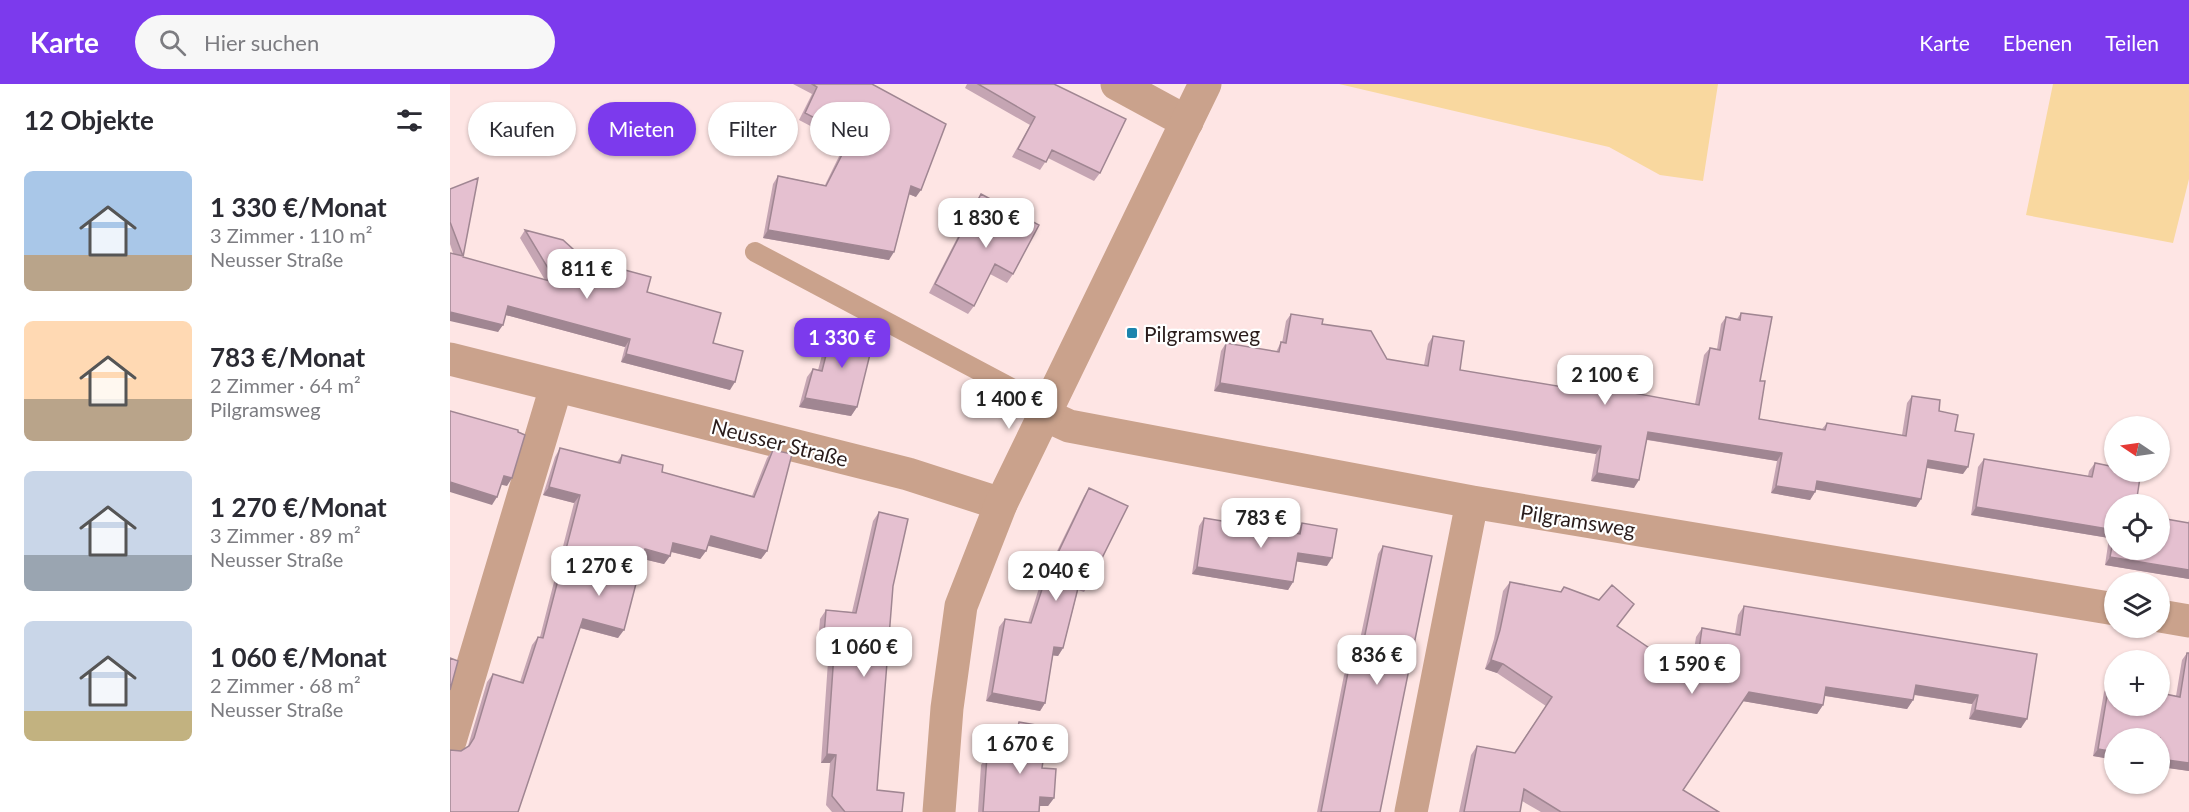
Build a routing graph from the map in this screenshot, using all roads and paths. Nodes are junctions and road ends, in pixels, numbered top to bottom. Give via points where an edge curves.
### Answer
1 (1117, 84) edge
2 (1204, 84) edge
3 (1187, 122) junction
4 (755, 252) dead end
5 (450, 359) edge
6 (555, 387) junction
7 (1045, 415) junction
8 (1472, 502) junction
9 (1001, 504) junction
10 (2104, 607) edge
11 (2170, 618) edge
12 (2189, 621) edge
13 (450, 741) edge
14 (939, 812) edge
15 (1411, 812) edge

1 - 3 street
2 - 3 street
3 - 7 street
4 - 7 lane via 1015,390
5 - 6 street, Neusser Straße
6 - 9 street, Neusser Straße via 920,477
6 - 13 street
7 - 8 street, Pilgramsweg via 1069,426
7 - 9 street
8 - 10 street, Pilgramsweg
8 - 15 street
9 - 14 street via 961,606 947,708
11 - 12 street

